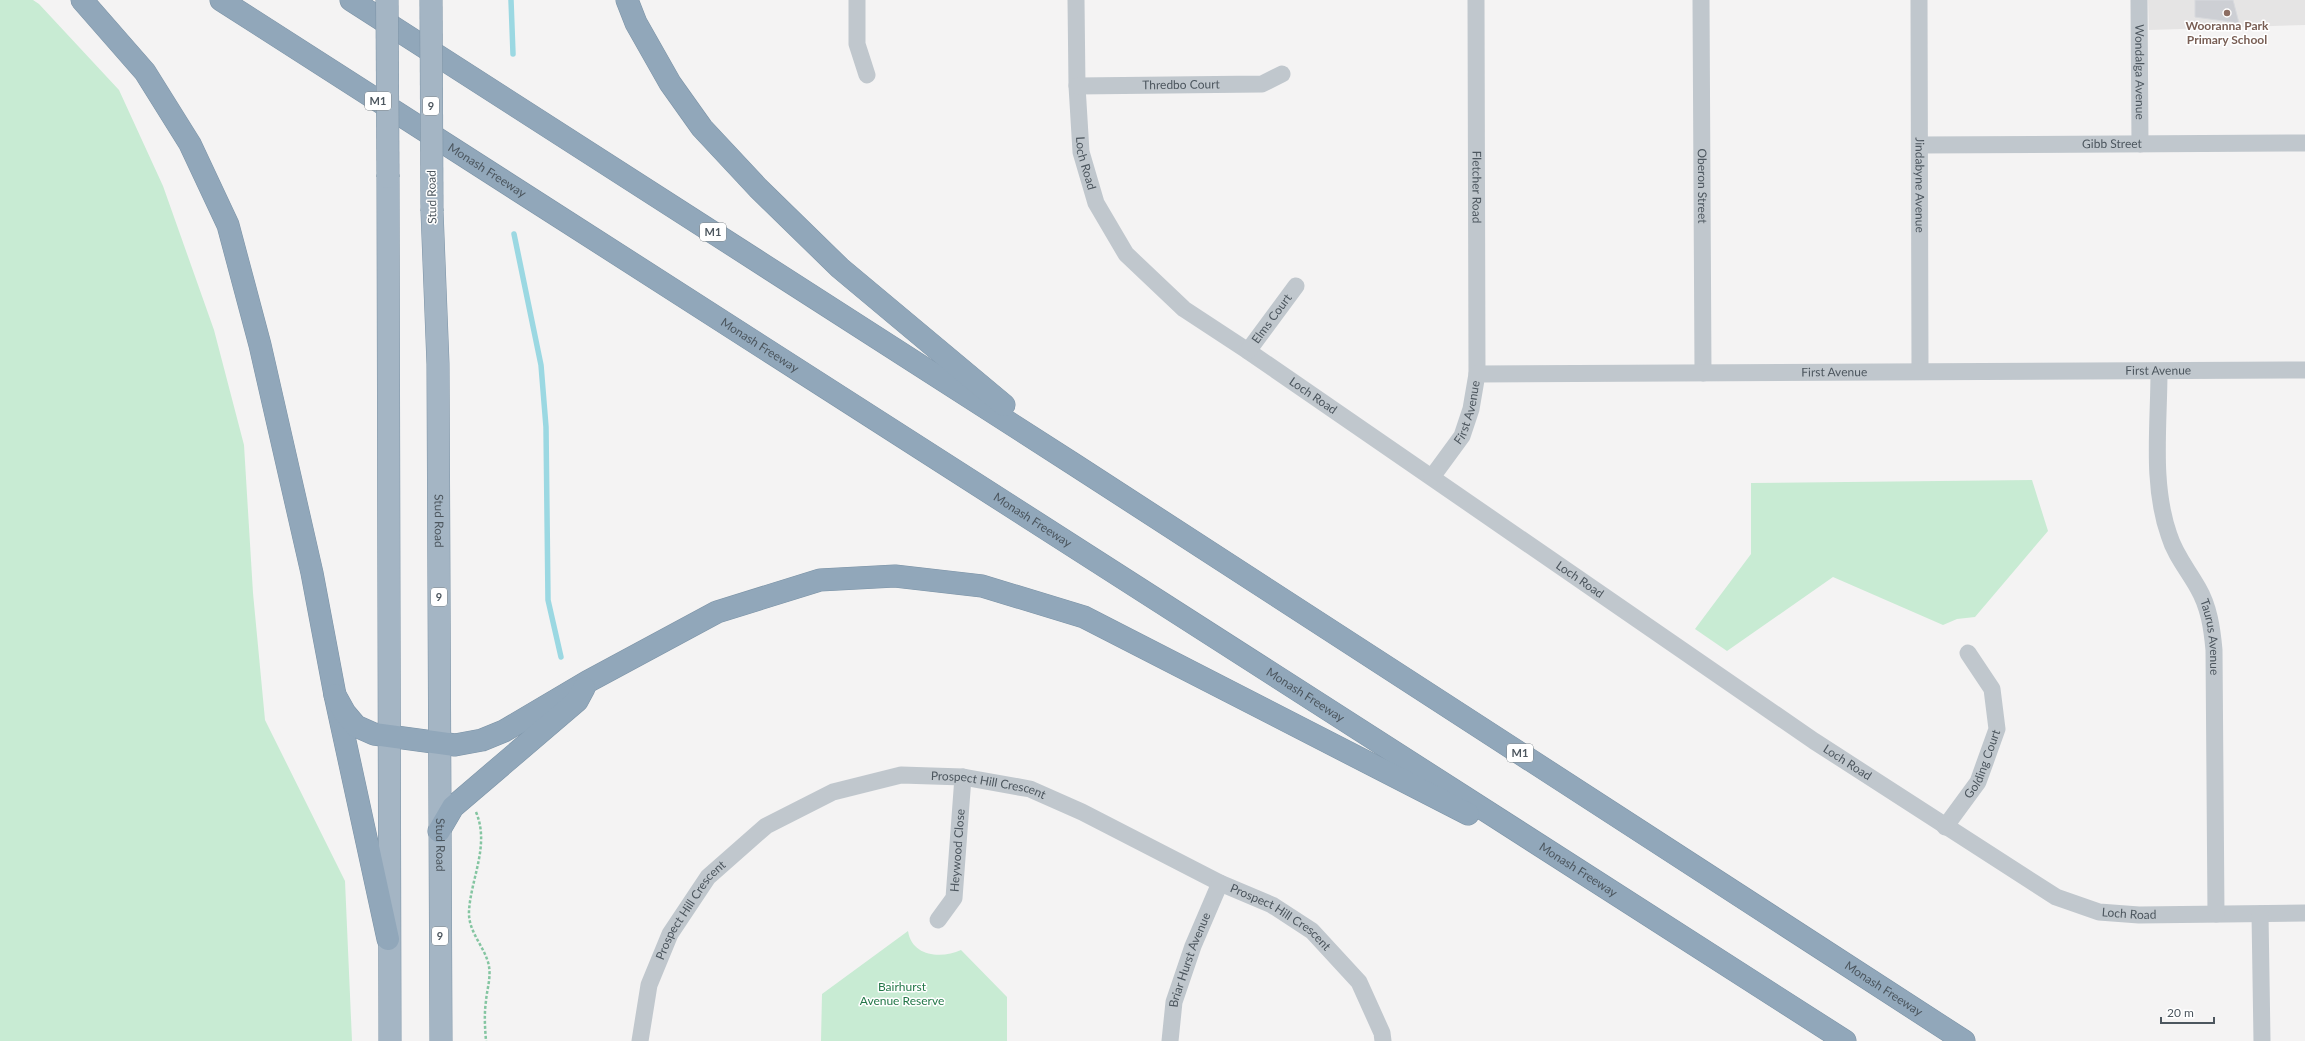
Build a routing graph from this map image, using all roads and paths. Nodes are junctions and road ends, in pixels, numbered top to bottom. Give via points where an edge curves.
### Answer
1 (82, 0) edge
2 (221, 0) edge
3 (351, 0) edge
4 (387, 0) edge
5 (431, 0) edge
6 (627, 0) edge
7 (857, 0) edge
8 (1076, 0) edge
9 (1476, 0) edge
10 (1701, 0) edge
11 (1919, 0) edge
12 (2139, 0) edge
13 (1282, 74) dead end
14 (867, 75) dead end
15 (1077, 86) junction
16 (2305, 143) edge
17 (2140, 144) junction
18 (1920, 145) junction
19 (1296, 286) dead end
20 (1248, 351) junction
21 (2305, 370) edge
22 (1920, 371) junction
23 (2159, 372) junction
24 (1703, 373) junction
25 (1477, 374) junction
26 (1075, 465) junction
27 (1432, 477) junction
28 (1968, 652) dead end
29 (587, 682) junction
30 (335, 695) junction
31 (390, 737) junction
32 (439, 743) junction
33 (963, 776) junction
34 (473, 805) dead end
35 (1945, 826) junction
36 (439, 831) junction
37 (1590, 876) junction
38 (1220, 883) junction
39 (2305, 913) edge
40 (2216, 914) junction
41 (2260, 914) junction
42 (938, 920) dead end
43 (388, 939) junction
44 (390, 1041) edge
45 (442, 1041) edge
46 (486, 1041) edge
47 (640, 1041) edge
48 (1170, 1041) edge
49 (1383, 1041) edge
50 (1844, 1041) edge
51 (1964, 1041) edge
52 (2262, 1041) edge

1 - 30 highway via 145,72 190,144 228,225 260,345 310,565
2 - 37 highway, Monash Freeway / M1 via 1060,540
3 - 26 highway, Monash Freeway / M1
4 - 31 highway, bridge
5 - 32 highway, Stud Road / 9, bridge via 432,211 438,364
6 - 26 highway via 636,23 670,83 702,128 758,188 840,268
7 - 14 street via 857,44
8 - 15 street, Loch Road
9 - 25 street, Fletcher Road
10 - 24 street, Oberon Street
11 - 18 street, Jindabyne Avenue
12 - 17 street, Wondalga Avenue
13 - 15 street, Thredbo Court via 1262,84
15 - 20 street, Loch Road via 1083,159 1096,202 1126,254 1184,309
16 - 17 street, Gibb Street
17 - 18 street, Gibb Street
18 - 22 street, Jindabyne Avenue
19 - 20 street, Elms Court
20 - 27 street, Loch Road
21 - 23 street, First Avenue
22 - 23 street, First Avenue
22 - 24 street, First Avenue
23 - 40 street, Taurus Avenue via 2158,482 2164,516 2173,548 2207,607 2213,635
24 - 25 street, First Avenue
25 - 27 street, First Avenue via 1471,409 1462,436
26 - 51 highway, Monash Freeway / M1
27 - 35 street, Loch Road via 1814,741
28 - 35 street, Golding Court via 1992,689 1997,729 1978,782
29 - 32 highway via 504,731 482,740 455,744
29 - 36 highway via 578,701 453,807
29 - 37 highway via 717,612 820,580 895,576 982,586 1084,617
30 - 31 highway via 356,726 374,734
30 - 43 highway
31 - 32 highway
31 - 43 highway
32 - 36 highway, Stud Road / 9
33 - 38 street, Prospect Hill Crescent via 1030,789 1082,812
33 - 42 street, Heywood Close via 954,898
33 - 47 street, Prospect Hill Crescent via 901,775 833,792 766,826 708,877 670,934 649,985
34 - 46 path via 481,828 481,851 469,912 471,925 488,960 490,971 485,1013
35 - 40 street, Loch Road via 2056,897 2099,912 2139,915
36 - 45 highway, Stud Road / 9
37 - 50 highway, Monash Freeway / M1
38 - 48 street, Briar Hurst Avenue via 1193,946 1174,1002
38 - 49 street, Prospect Hill Crescent via 1272,905 1312,931 1359,982 1382,1033
39 - 41 street, Loch Road
40 - 41 street, Loch Road
41 - 52 street
43 - 44 highway

